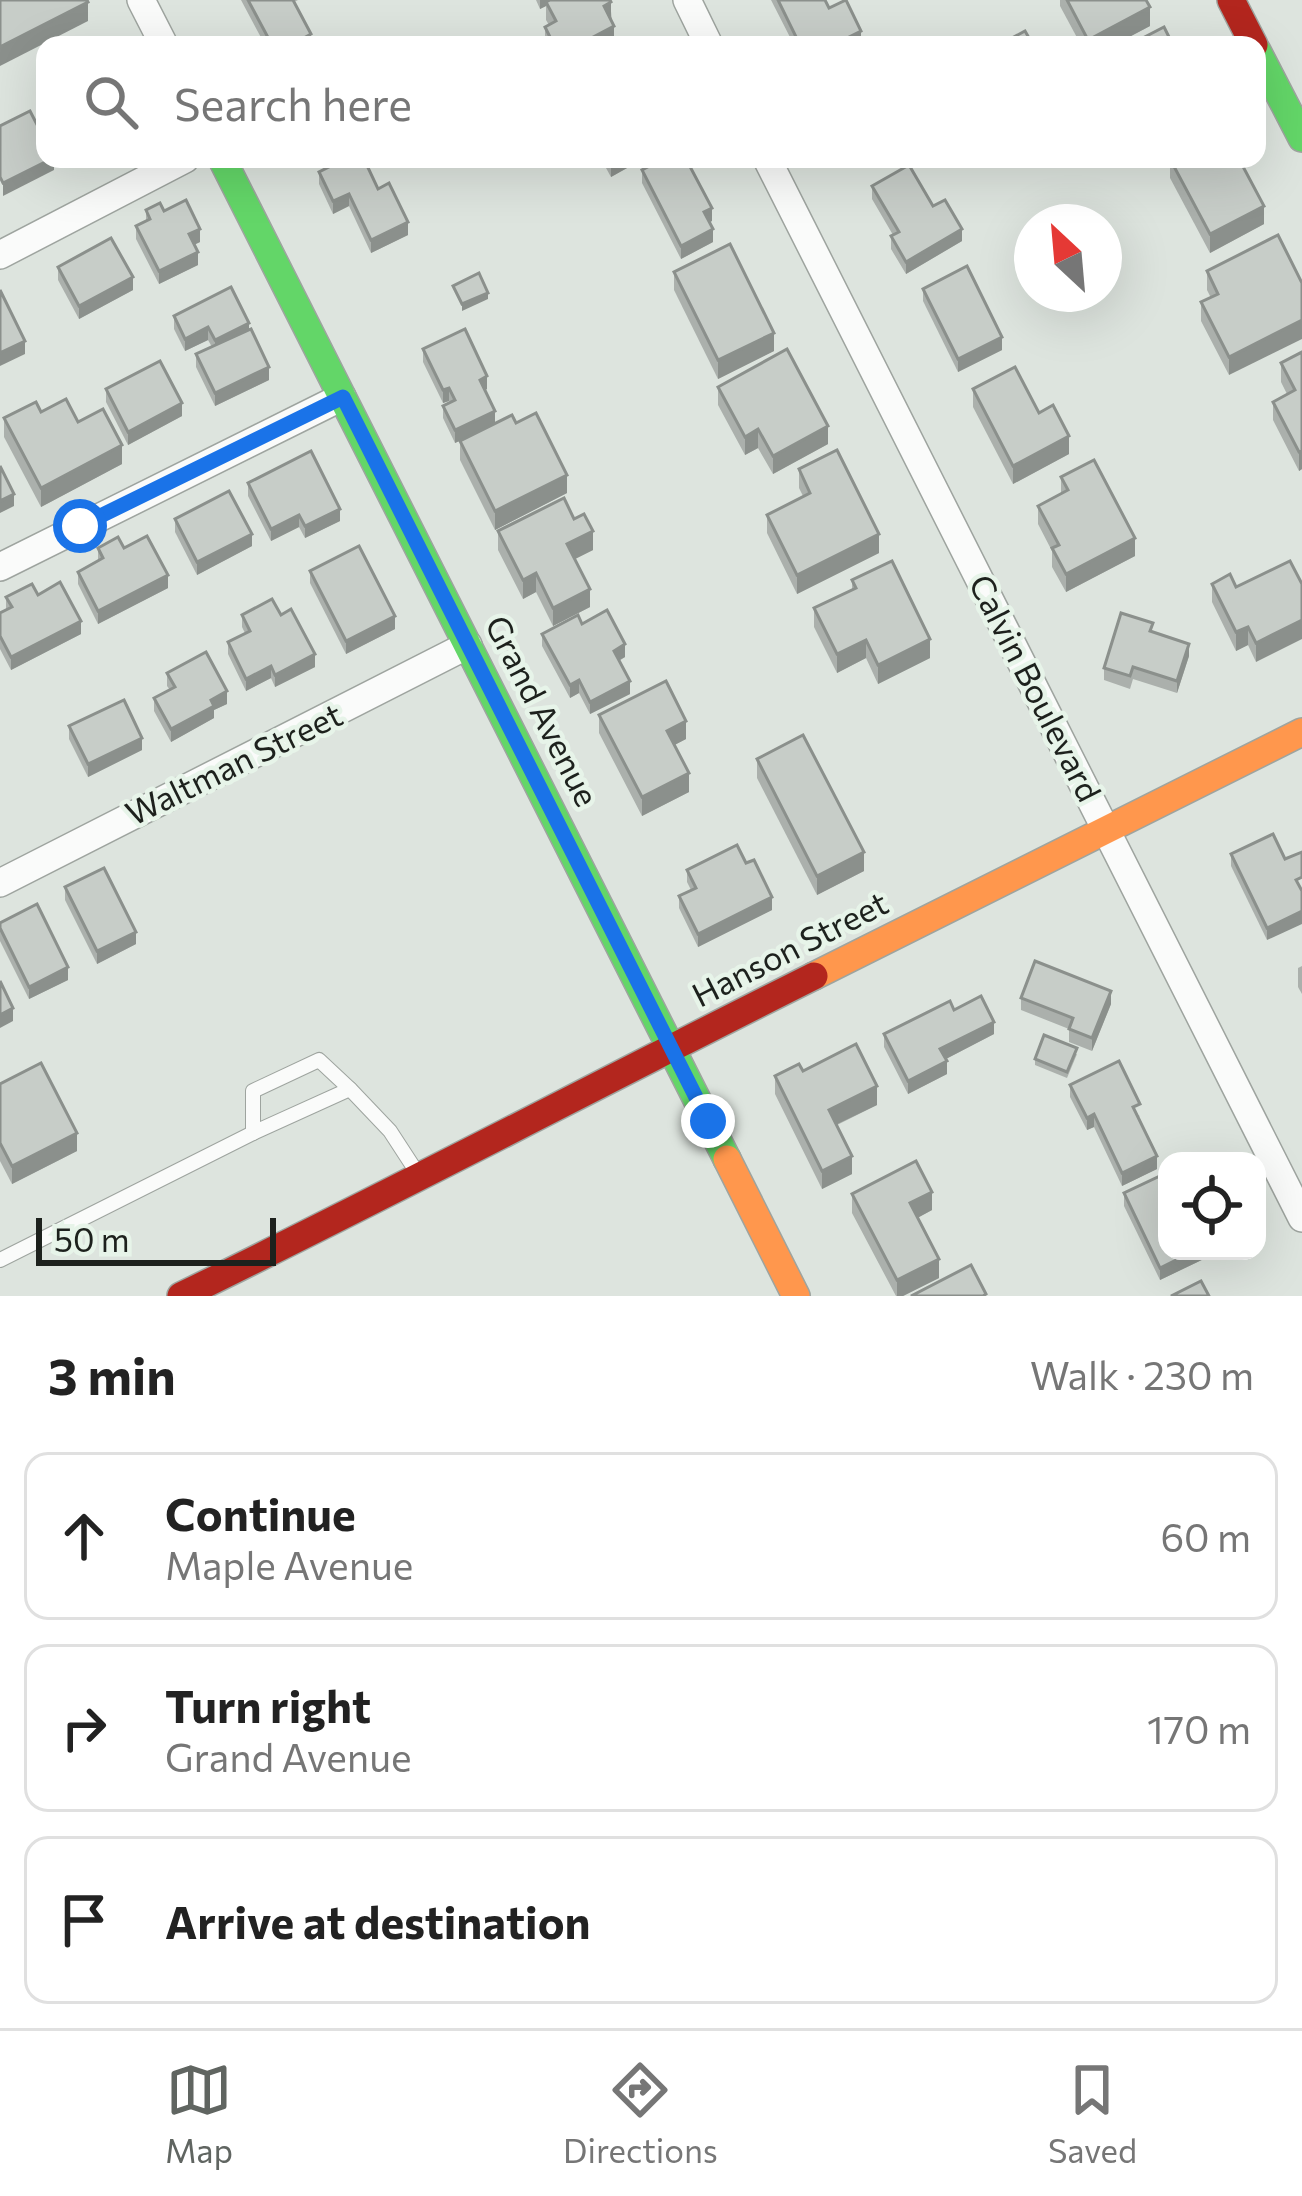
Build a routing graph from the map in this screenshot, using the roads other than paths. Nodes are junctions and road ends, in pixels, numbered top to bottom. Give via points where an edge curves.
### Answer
1 (141, 0) edge
2 (686, 0) edge
3 (1235, 1) edge
4 (159, 36) edge
5 (704, 36) edge
6 (1251, 36) edge
7 (1266, 68) edge
8 (1302, 138) edge
9 (168, 168) edge
10 (227, 168) edge
11 (772, 168) edge
12 (0, 255) edge
13 (343, 397) junction
14 (0, 567) edge
15 (468, 645) junction
16 (1302, 732) edge
17 (1107, 830) junction
18 (0, 883) edge
19 (670, 1050) junction
20 (350, 1089) junction
21 (253, 1133) junction
22 (421, 1179) junction
23 (1302, 1218) edge
24 (0, 1260) edge
25 (181, 1296) edge
26 (796, 1296) edge

1 - 4 street
2 - 5 street
3 - 6 street
7 - 8 street
9 - 12 street
10 - 13 street, Grand Avenue
11 - 17 street, Calvin Boulevard
13 - 14 street
13 - 15 street, Grand Avenue
15 - 18 street, Waltman Street
15 - 19 street, Grand Avenue
16 - 17 street, Hanson Street
17 - 19 street, Hanson Street
17 - 23 street, Calvin Boulevard
19 - 22 street, Hanson Street
19 - 26 street, Grand Avenue
20 - 21 lane
20 - 21 lane via 319,1060 253,1090
20 - 22 lane
21 - 24 lane
22 - 25 street, Hanson Street

